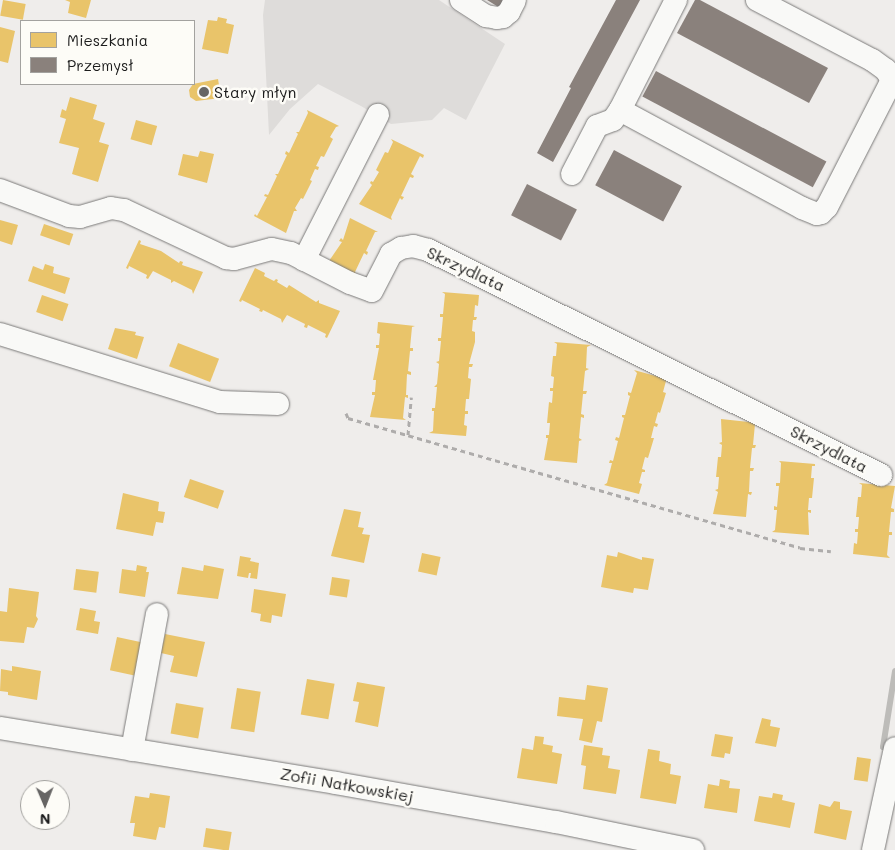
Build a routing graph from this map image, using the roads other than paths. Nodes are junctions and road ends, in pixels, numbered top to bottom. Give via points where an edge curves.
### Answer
1 (461, 0) edge
2 (514, 0) edge
3 (676, 0) edge
4 (757, 0) edge
5 (620, 110) junction
6 (378, 114) dead end
7 (572, 174) dead end
8 (0, 190) edge
9 (304, 260) junction
10 (0, 334) edge
11 (278, 404) dead end
12 (881, 475) dead end
13 (157, 614) dead end
14 (0, 728) edge
15 (895, 748) edge
16 (132, 750) junction
17 (693, 850) edge
18 (873, 850) edge

1 - 2 street via 486,16 497,18 508,12
3 - 5 street
4 - 5 street via 872,60 886,70 892,80 822,213 802,208
5 - 7 street via 613,120 597,126
6 - 9 street
8 - 9 street, Skrzydlata via 69,216 80,217 111,208 124,210 226,258 234,259 272,249
9 - 12 street, Skrzydlata via 372,291 391,254 413,246 428,250
10 - 11 street via 220,402
13 - 16 street
14 - 16 street, Zofii Nałkowskiej
15 - 18 street
16 - 17 street, Zofii Nałkowskiej via 355,786

